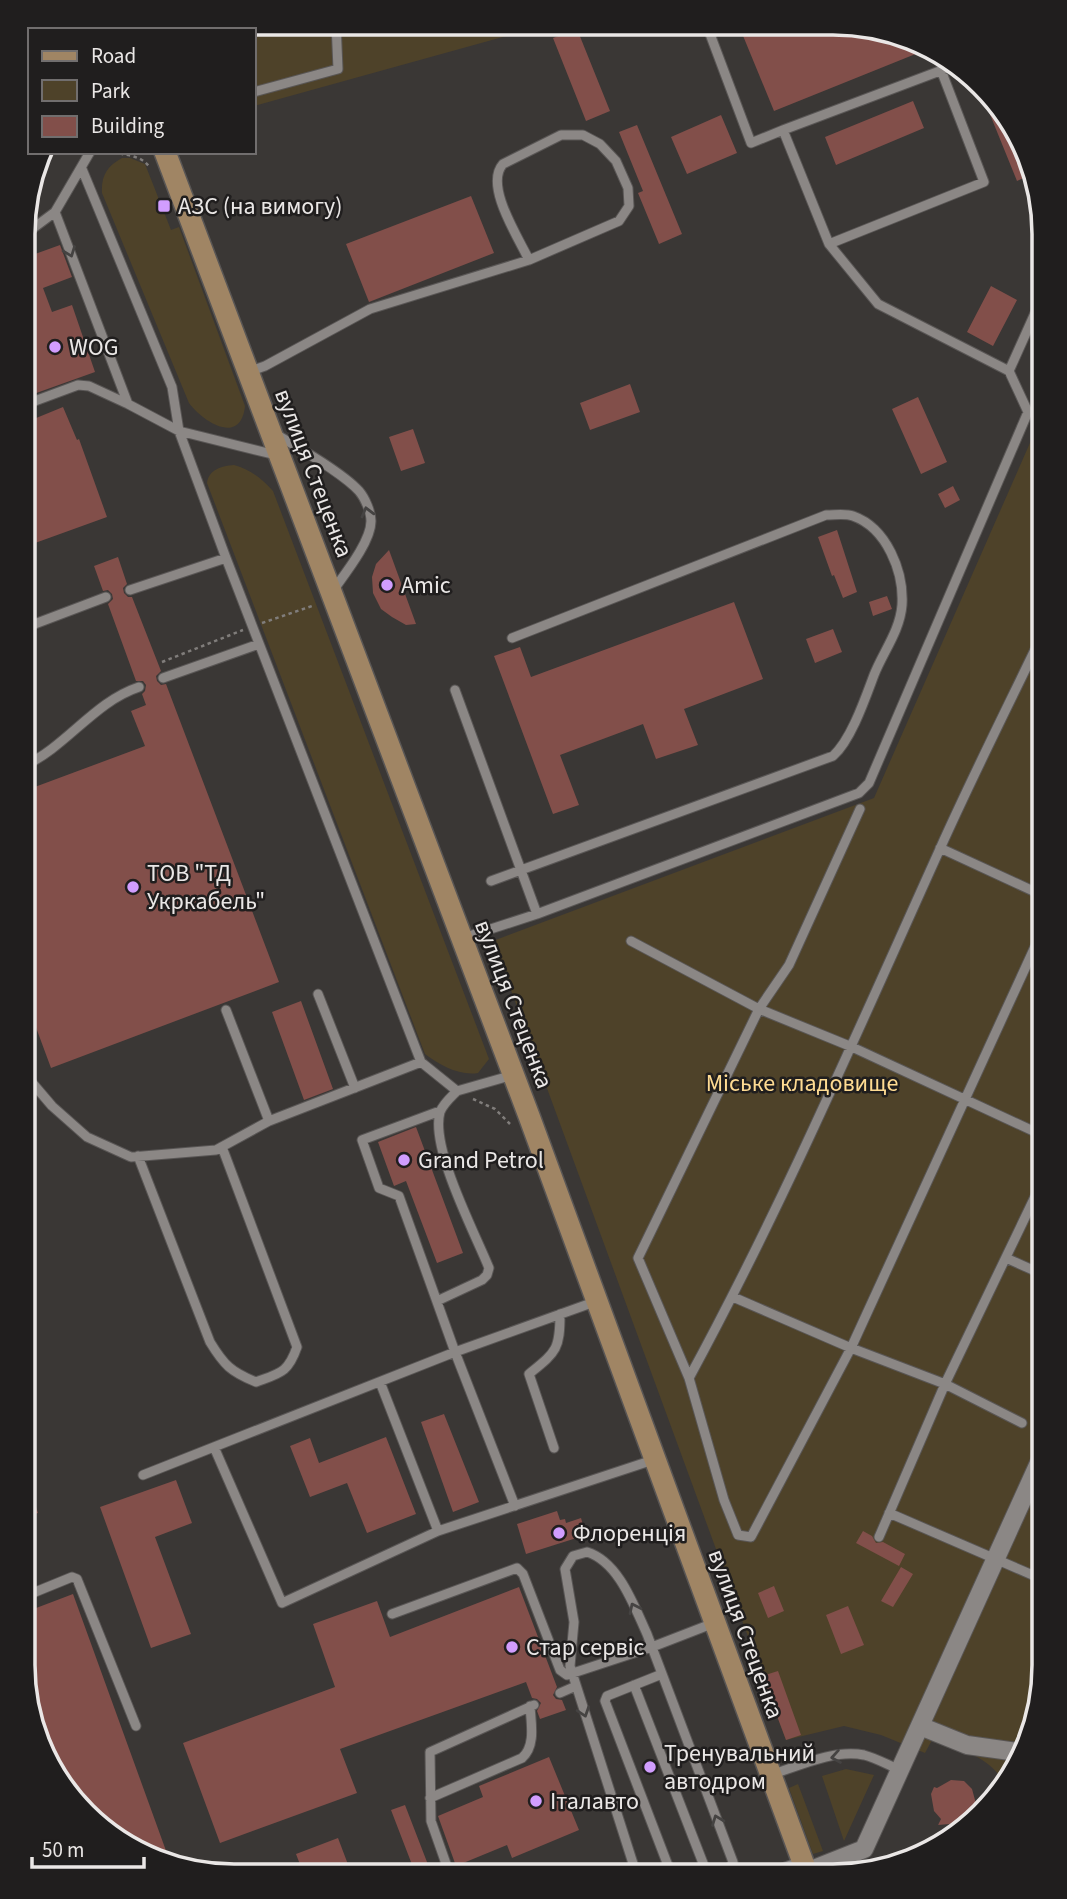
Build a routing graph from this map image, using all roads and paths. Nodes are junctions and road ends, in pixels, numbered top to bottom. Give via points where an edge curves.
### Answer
1 (337, 35) edge
2 (710, 35) edge
3 (941, 70) joint
4 (256, 91) edge
5 (783, 130) junction
6 (89, 154) edge
7 (126, 154) edge
8 (165, 154) edge
9 (82, 169) junction
10 (152, 171) dead end
11 (55, 212) junction
12 (36, 226) edge
13 (829, 244) junction
14 (529, 260) junction
15 (1032, 320) edge
16 (1009, 371) junction
17 (247, 372) junction
18 (35, 401) edge
19 (128, 404) junction
20 (269, 429) junction
21 (179, 431) junction
22 (279, 455) junction
23 (226, 558) junction
24 (130, 590) dead end
25 (106, 597) dead end
26 (323, 599) junction
27 (35, 624) edge
28 (253, 627) junction
29 (512, 638) dead end
30 (259, 644) junction
31 (1032, 656) edge
32 (162, 663) dead end
33 (163, 678) dead end
34 (139, 687) dead end
35 (455, 690) dead end
36 (35, 761) edge
37 (860, 809) dead end
38 (940, 848) junction
39 (522, 871) junction
40 (491, 881) dead end
41 (1032, 890) edge
42 (537, 914) junction
43 (460, 939) junction
44 (631, 941) dead end
45 (1032, 953) edge
46 (318, 994) dead end
47 (759, 1009) junction
48 (226, 1010) dead end
49 (852, 1047) junction
50 (421, 1062) junction
51 (513, 1075) junction
52 (35, 1086) edge
53 (355, 1088) junction
54 (457, 1091) junction
55 (965, 1101) junction
56 (440, 1111) junction
57 (269, 1121) junction
58 (510, 1124) dead end
59 (1032, 1131) edge
60 (222, 1147) junction
61 (138, 1156) junction
62 (1032, 1203) edge
63 (1006, 1258) junction
64 (1032, 1270) edge
65 (733, 1297) junction
66 (437, 1301) junction
67 (597, 1301) junction
68 (560, 1314) junction
69 (850, 1348) junction
70 (455, 1352) junction
71 (690, 1378) junction
72 (380, 1382) junction
73 (945, 1384) junction
74 (1023, 1423) dead end
75 (214, 1447) junction
76 (554, 1448) dead end
77 (653, 1460) junction
78 (143, 1475) dead end
79 (1032, 1478) edge
80 (514, 1506) junction
81 (889, 1513) junction
82 (438, 1531) junction
83 (879, 1536) dead end
84 (995, 1559) junction
85 (1032, 1575) edge
86 (35, 1592) edge
87 (392, 1614) dead end
88 (714, 1623) junction
89 (652, 1647) junction
90 (572, 1674) junction
91 (662, 1674) junction
92 (634, 1685) junction
93 (576, 1686) junction
94 (560, 1693) dead end
95 (136, 1726) dead end
96 (920, 1726) junction
97 (1012, 1751) edge
98 (900, 1769) junction
99 (771, 1776) junction
100 (430, 1798) junction
101 (446, 1864) edge
102 (633, 1864) edge
103 (667, 1864) edge
104 (703, 1864) edge
105 (732, 1864) edge
106 (808, 1864) edge
107 (828, 1864) edge

1 - 4 lane via 338,69
2 - 5 lane via 751,143
3 - 5 lane
3 - 13 lane via 984,182
5 - 13 lane
6 - 9 lane
7 - 10 path via 147,163
8 - 17 main road, вулиця Стеценка
9 - 11 lane
9 - 21 lane via 173,387
11 - 12 lane
11 -> 19 lane
13 - 16 lane via 878,304
14 - 14 lane via 619,221 626,213 628,188 615,161 600,144 583,135 561,135 499,169 496,182 501,200
14 - 17 lane via 370,309
15 - 16 lane
16 - 42 lane via 1028,412 869,783 859,793
17 - 20 main road, вулиця Стеценка
18 - 19 lane via 89,386
19 - 21 lane
20 - 22 main road, вулиця Стеценка
26 -> 20 lane via 367,539 371,522 367,506 340,476
21 - 22 lane
21 - 23 lane
22 - 26 main road, вулиця Стеценка
23 - 24 lane
23 - 28 lane
25 - 27 lane
26 - 28 path
26 - 43 main road, вулиця Стеценка
28 - 30 lane
28 - 32 path
29 - 39 lane via 826,514 855,517 878,534 894,558 901,586 896,629 846,741 832,756
30 - 33 lane
30 - 50 lane
31 - 38 lane
34 - 36 lane via 112,699
35 - 39 lane
37 - 47 lane via 789,965
38 - 41 lane
38 - 49 lane
39 - 40 lane
39 - 42 lane
42 - 43 lane
43 - 51 main road, вулиця Стеценка
44 - 47 lane
45 - 55 lane
46 - 53 lane
47 - 49 lane
47 - 71 lane via 638,1258
48 - 57 lane
49 - 55 lane
49 - 65 lane
50 - 53 lane
50 - 54 lane
51 - 54 lane
51 - 67 main road, вулиця Стеценка
52 - 61 lane via 86,1137
53 - 57 lane
54 - 56 lane
54 - 58 path via 495,1109
55 - 59 lane
55 - 69 lane
56 - 66 lane via 445,1162 489,1268 482,1280
56 - 66 lane via 362,1140 379,1188 399,1196
57 - 60 lane
60 - 61 lane
60 - 61 lane via 297,1347 290,1366 256,1382 223,1363 211,1342
62 - 63 lane
63 - 64 lane
63 - 73 lane
65 - 69 lane
65 - 71 lane
66 - 70 lane
67 - 68 lane
67 - 77 main road, вулиця Стеценка
68 - 70 lane
68 - 76 lane via 554,1354 529,1374
69 - 71 lane via 751,1538 738,1535 724,1500
69 - 73 lane
70 - 72 lane
70 - 80 lane
72 - 75 lane
72 - 82 lane
73 - 74 lane
73 - 81 lane
75 - 78 lane
75 - 82 lane via 282,1603
77 - 80 lane
77 - 88 main road, вулиця Стеценка
79 - 84 street
80 - 82 lane
81 - 83 lane
81 - 84 lane
84 - 85 lane
84 - 96 street
86 - 95 lane via 77,1579
87 - 90 lane via 517,1567 560,1670
88 - 89 lane
88 - 99 main road, вулиця Стеценка
89 - 90 lane
89 -> 90 lane via 616,1576 596,1555 580,1553 565,1569 574,1622
89 - 91 lane
90 - 93 lane
91 - 92 lane
105 -> 91 lane
92 - 103 lane via 605,1701
92 - 104 lane
93 - 94 lane
93 -> 102 lane
96 - 97 street via 967,1745
96 - 98 street
98 -> 99 lane via 864,1755 845,1754
98 - 107 street via 864,1849
99 - 106 main road, вулиця Стеценка
100 - 100 lane via 527,1754 532,1706 430,1752
100 - 101 lane via 431,1821

